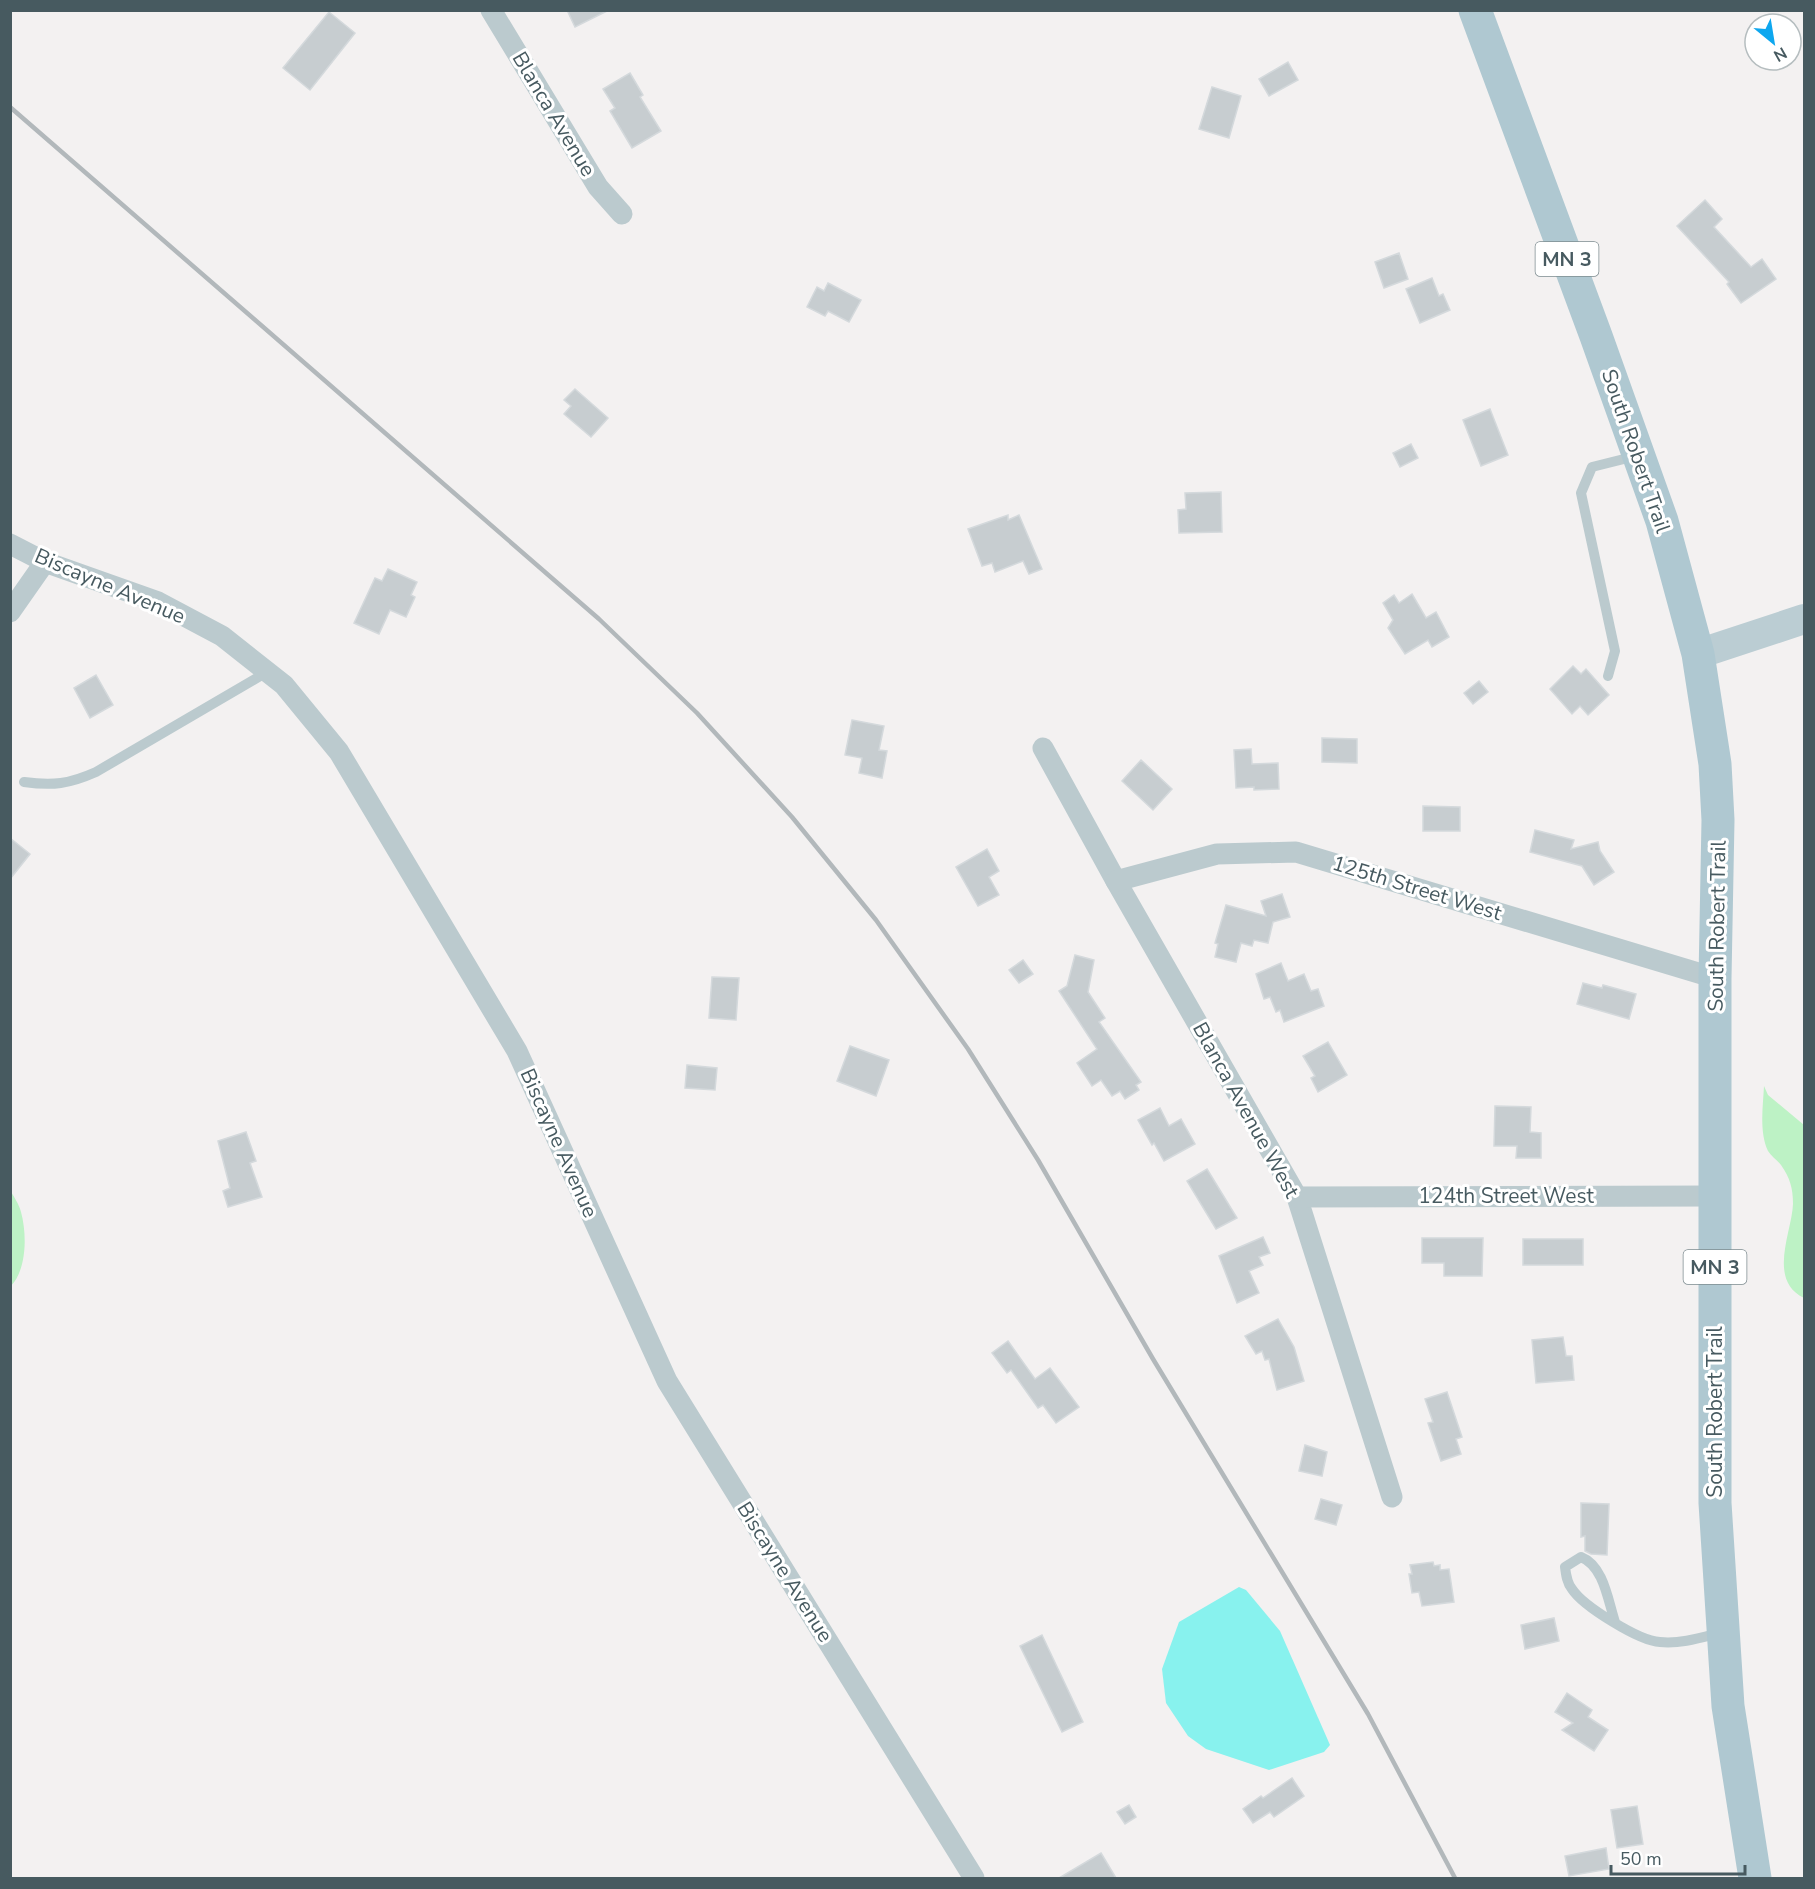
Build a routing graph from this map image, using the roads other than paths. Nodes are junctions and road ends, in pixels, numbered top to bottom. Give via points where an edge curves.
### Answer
1 (491, 10) edge
2 (1475, 10) edge
3 (622, 214) dead end
4 (1639, 455) junction
5 (10, 544) edge
6 (45, 562) junction
7 (10, 612) edge
8 (1804, 619) edge
9 (1698, 654) junction
10 (267, 672) junction
11 (1608, 676) dead end
12 (1043, 748) dead end
13 (24, 782) dead end
14 (1116, 881) junction
15 (1715, 978) junction
16 (1715, 1196) junction
17 (1297, 1197) junction
18 (1392, 1497) dead end
19 (1615, 1622) junction
20 (1723, 1632) junction
21 (974, 1878) edge
22 (1755, 1878) edge

1 - 3 street, Blanca Avenue via 598,187
2 - 4 main road, South Robert Trail / MN 3
4 - 9 main road, South Robert Trail / MN 3 via 1662,521
4 - 11 lane via 1592,467 1581,493 1615,651
5 - 6 street, Biscayne Avenue
6 - 7 street
6 - 10 street, Biscayne Avenue via 158,602 222,636
8 - 9 main road
9 - 15 main road, South Robert Trail / MN 3 via 1715,764 1718,820
10 - 13 lane via 86,777 61,784
10 - 21 street, Biscayne Avenue via 284,685 339,752 517,1051 667,1381
12 - 14 street, Blanca Avenue West
14 - 15 street, 125th Street West via 1217,854 1296,852
14 - 17 street, Blanca Avenue West
15 - 16 main road, South Robert Trail / MN 3
16 - 17 street, 124th Street West
16 - 20 main road, South Robert Trail / MN 3 via 1715,1503
17 - 18 street, Blanca Avenue West
19 - 19 lane via 1572,1590 1565,1567 1581,1557 1589,1560 1598,1571
19 - 20 lane via 1658,1642 1688,1641
20 - 22 main road, South Robert Trail / MN 3 via 1728,1706

